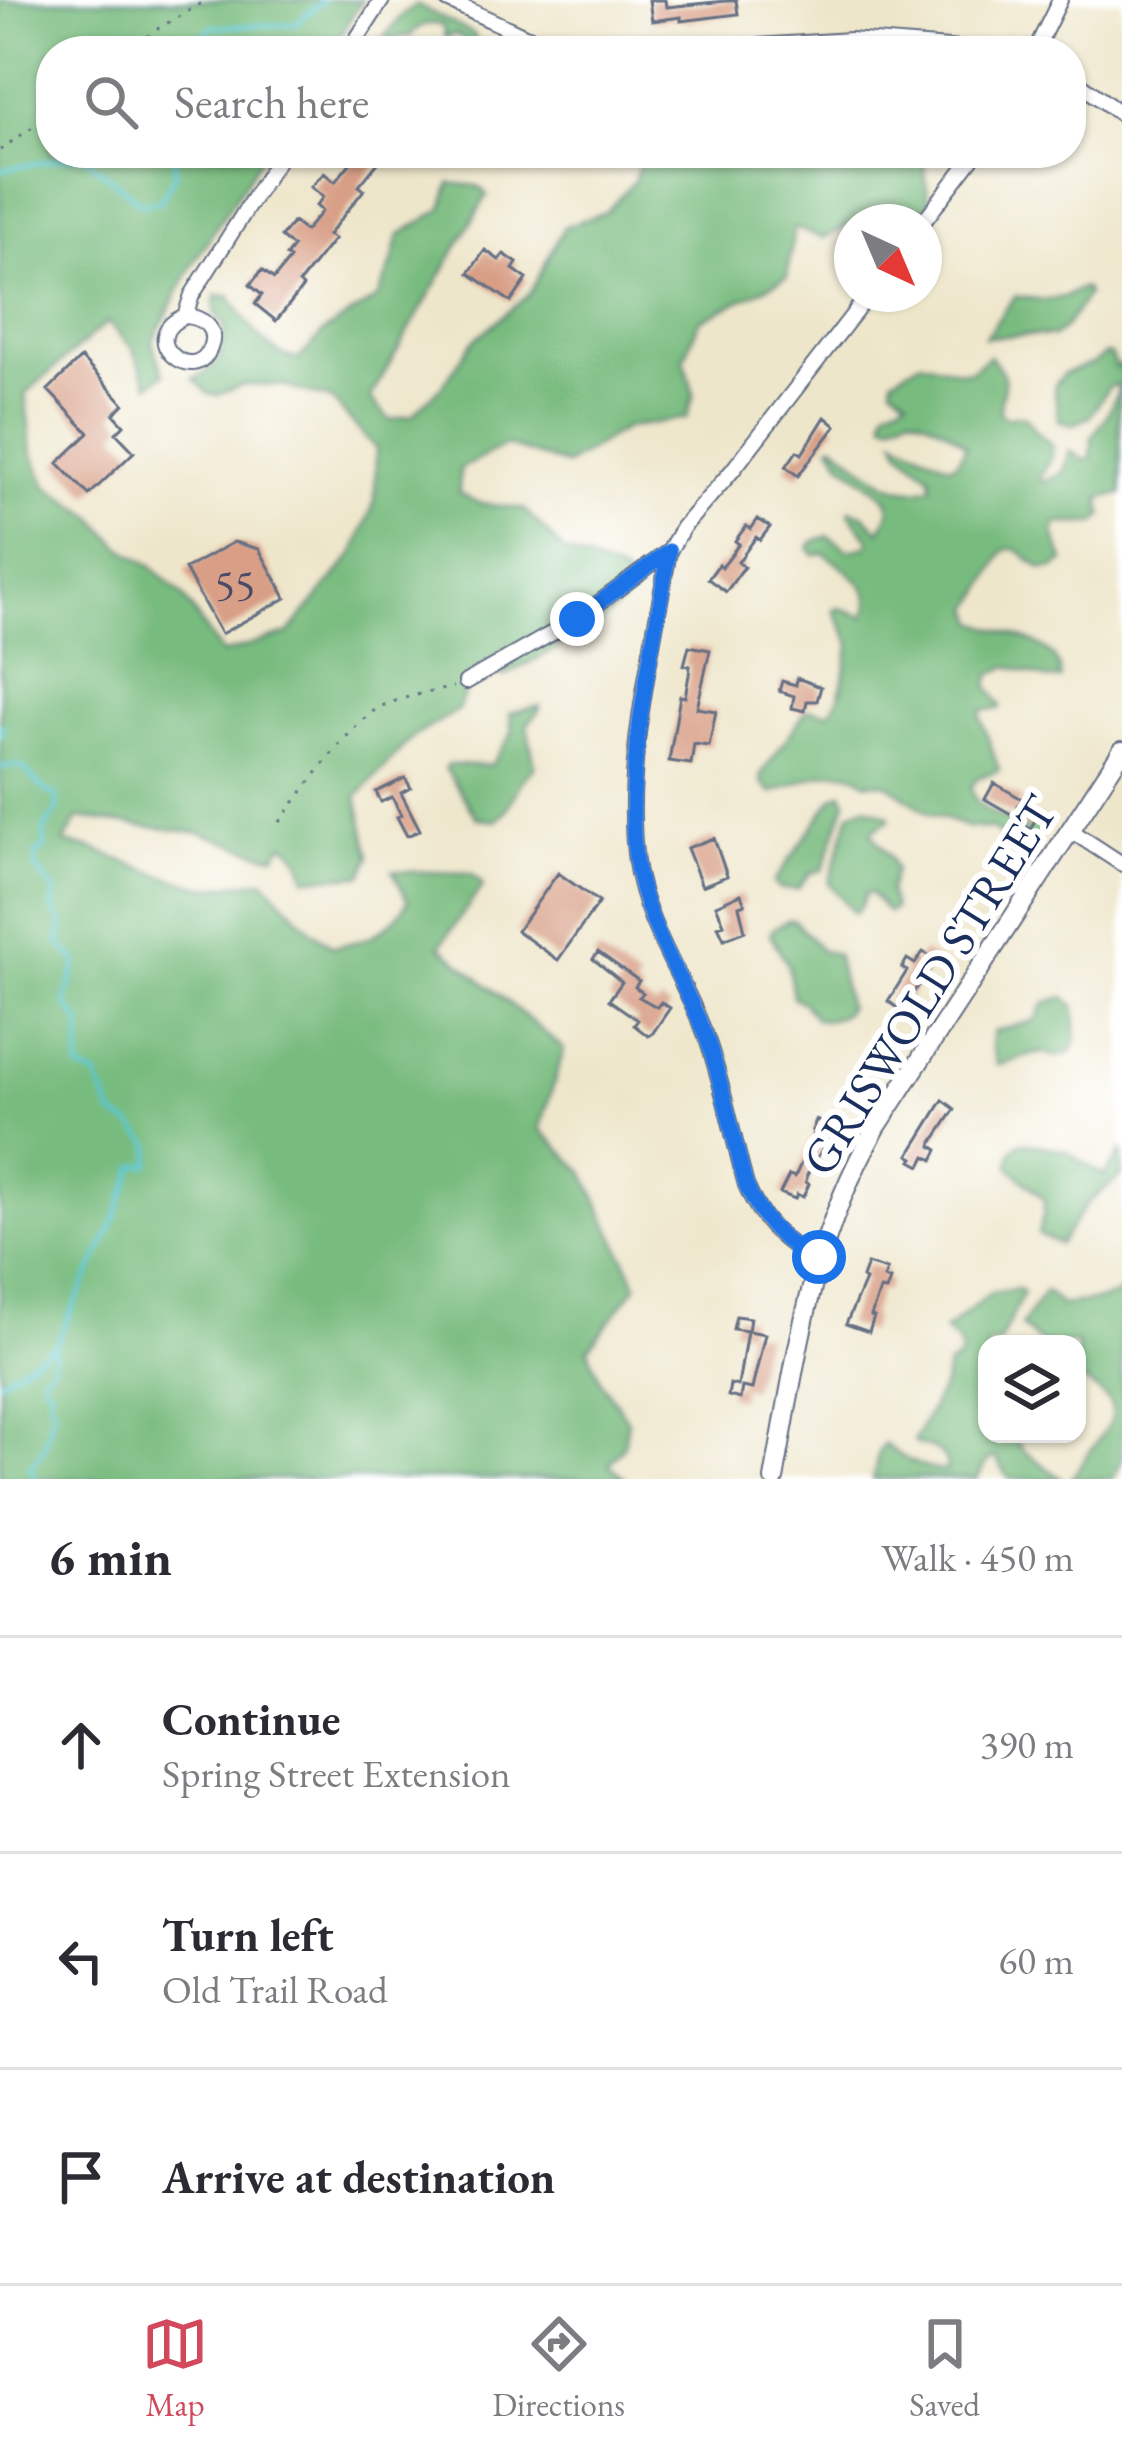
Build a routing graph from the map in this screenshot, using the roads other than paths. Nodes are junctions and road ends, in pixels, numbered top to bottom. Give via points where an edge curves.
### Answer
1 (382, 0) edge
2 (447, 0) edge
3 (1060, 0) edge
4 (359, 36) edge
5 (527, 36) edge
6 (1040, 36) edge
7 (1086, 88) edge
8 (1122, 115) edge
9 (272, 168) edge
10 (964, 168) edge
11 (937, 204) edge
12 (854, 312) edge
13 (185, 316) dead end
14 (669, 551) junction
15 (466, 682) road end
16 (1122, 751) edge
17 (1070, 830) junction
18 (1122, 864) edge
19 (818, 1261) junction
20 (774, 1479) edge

1 - 4 street
2 - 5 street
3 - 6 street
7 - 8 street
9 - 13 street
10 - 11 street
12 - 14 street
14 - 15 street via 577,619
14 - 19 street via 633,796 637,866 707,1040 755,1206 778,1235
16 - 17 main road, GRISWOLD STREET
17 - 18 street
17 - 19 main road, GRISWOLD STREET via 877,1126
19 - 20 main road, GRISWOLD STREET

